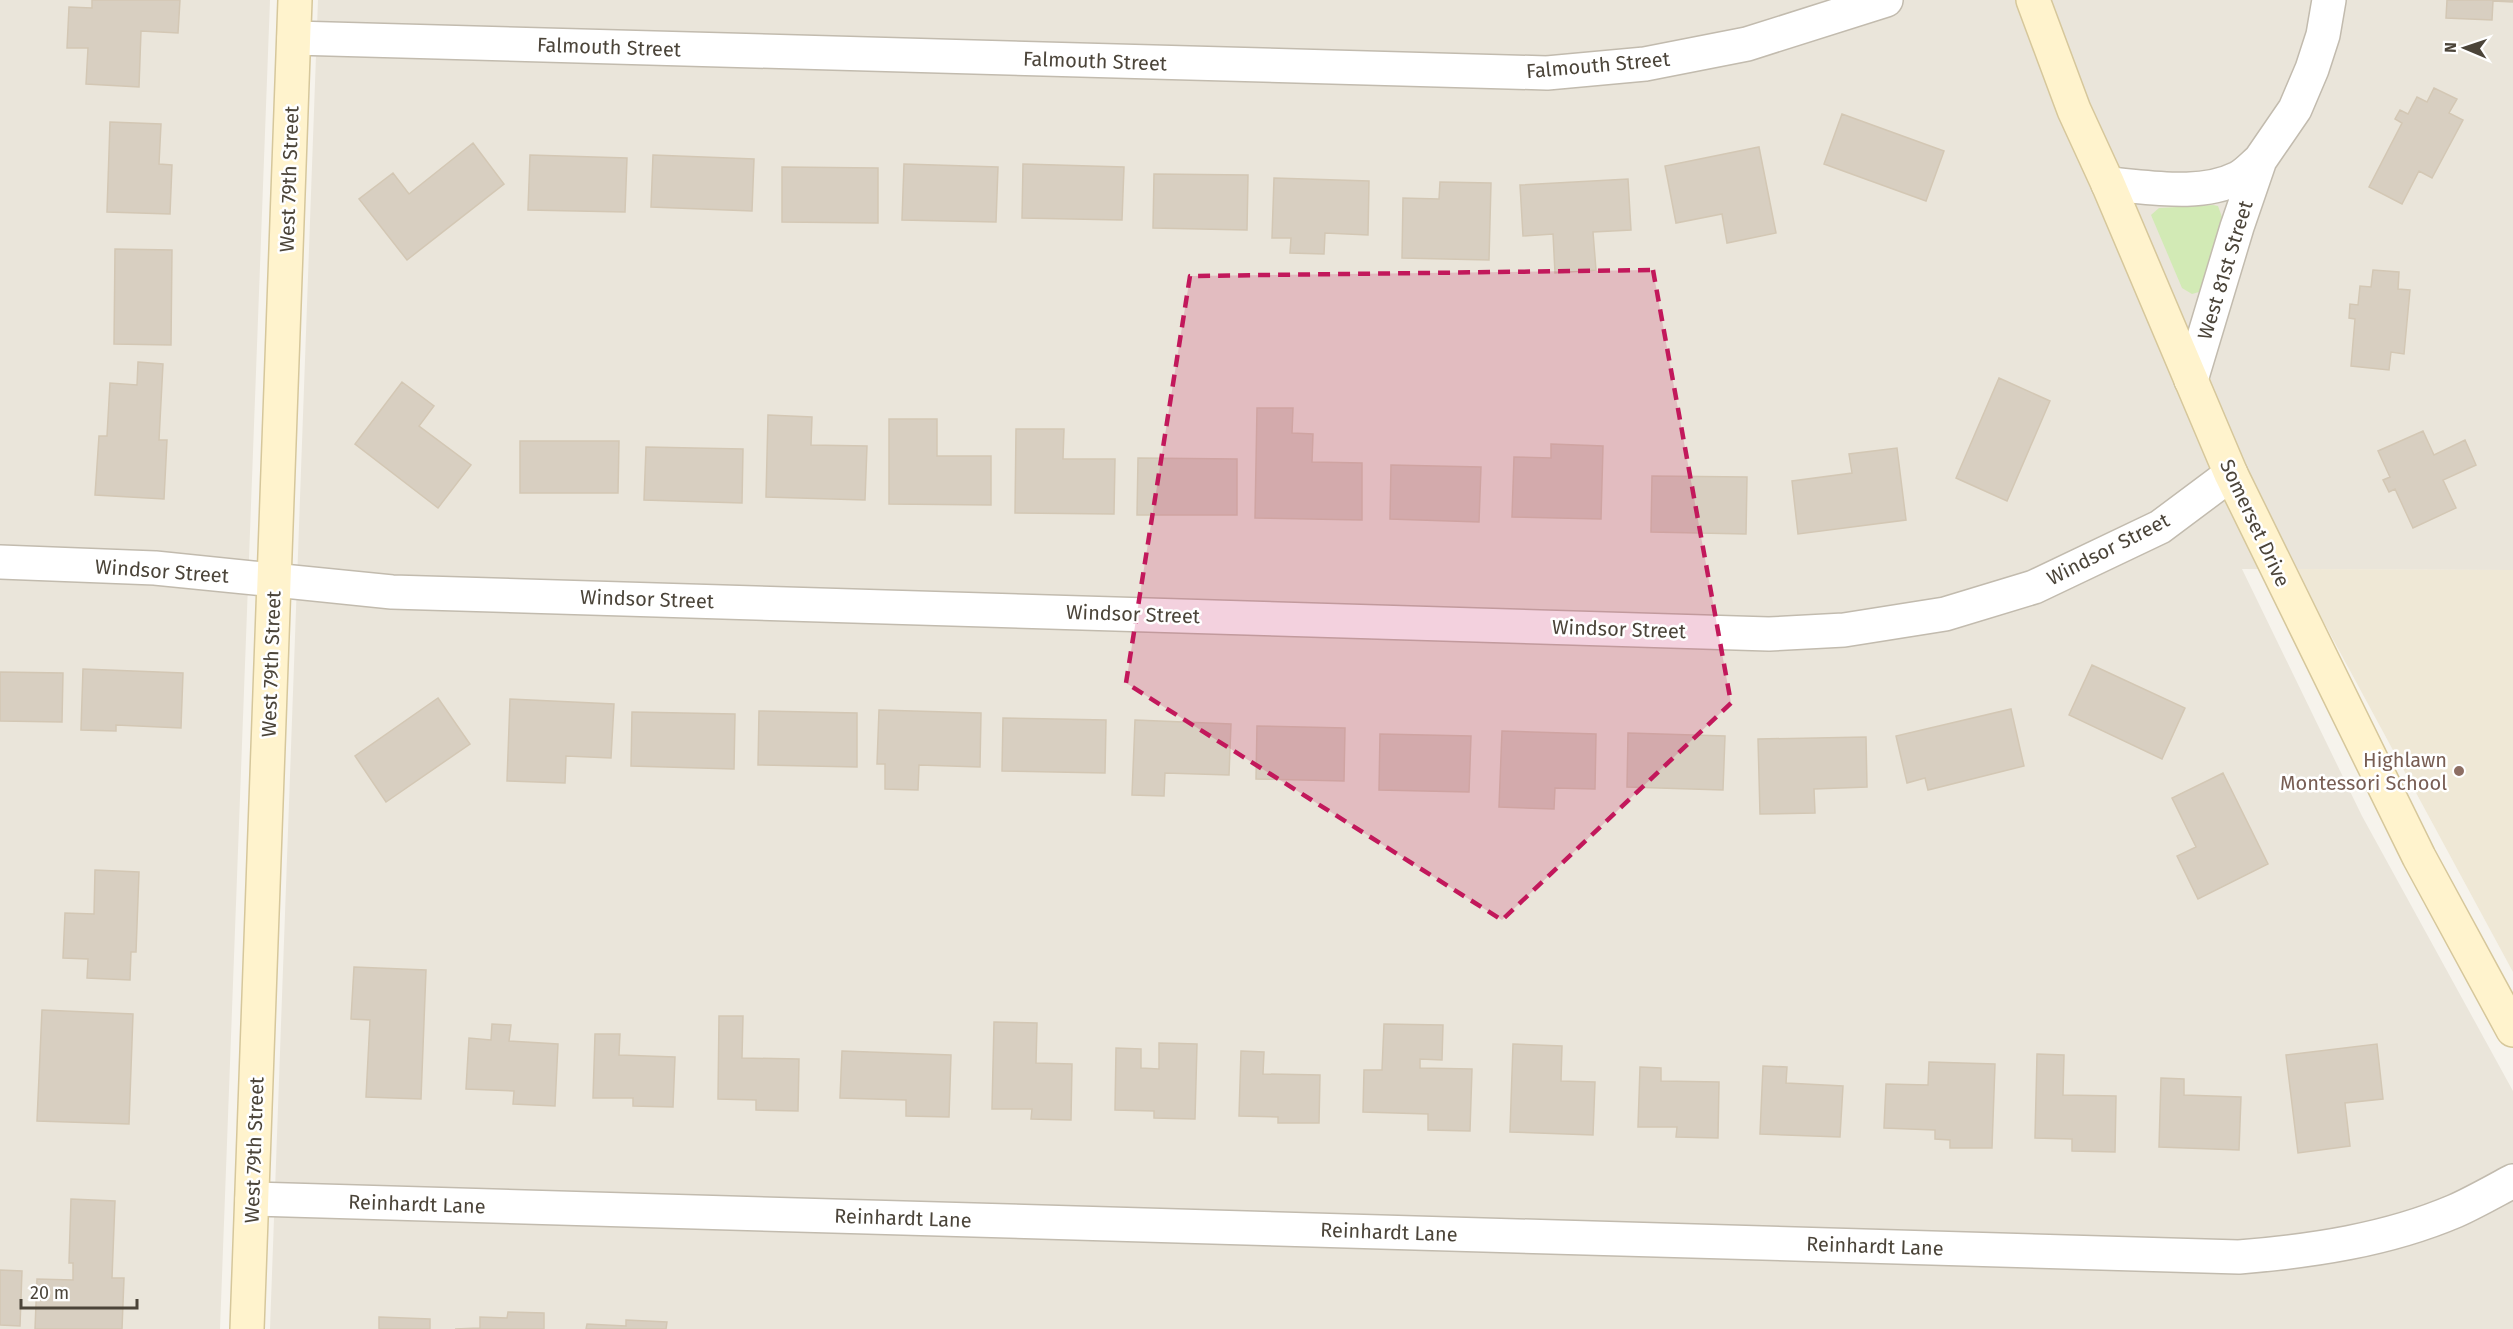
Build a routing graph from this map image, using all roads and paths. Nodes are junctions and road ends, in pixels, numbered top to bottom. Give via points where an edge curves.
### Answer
1 (295, 0) edge
2 (1886, 0) edge
3 (2033, 0) edge
4 (2329, 0) edge
5 (294, 38) junction
6 (2260, 160) junction
7 (2108, 184) junction
8 (2191, 380) junction
9 (2231, 474) junction
10 (0, 562) edge
11 (274, 580) junction
12 (2513, 1030) edge
13 (2513, 1181) edge
14 (252, 1199) junction
15 (247, 1329) edge

1 - 5 street, West 79th Street
2 - 5 street, Falmouth Street via 1748,44 1645,64 1547,73
3 - 7 street, Somerset Drive via 2074,110
4 - 6 street, West 81st Street via 2323,35 2295,109
5 - 11 street, West 79th Street
6 - 7 street, West 81st Street via 2240,177 2217,186 2183,189
6 - 8 street, West 81st Street
7 - 8 street, Somerset Drive
8 - 9 street, Somerset Drive
9 - 11 street, Windsor Street via 2160,527 2034,587 1945,614 1844,630 1745,633 392,592
9 - 12 street, Somerset Drive via 2419,857
10 - 11 street, Windsor Street via 155,568
11 - 14 street, West 79th Street
13 - 14 street, Reinhardt Lane via 2455,1211 2390,1233 2303,1252 2239,1257
14 - 15 street, West 79th Street

